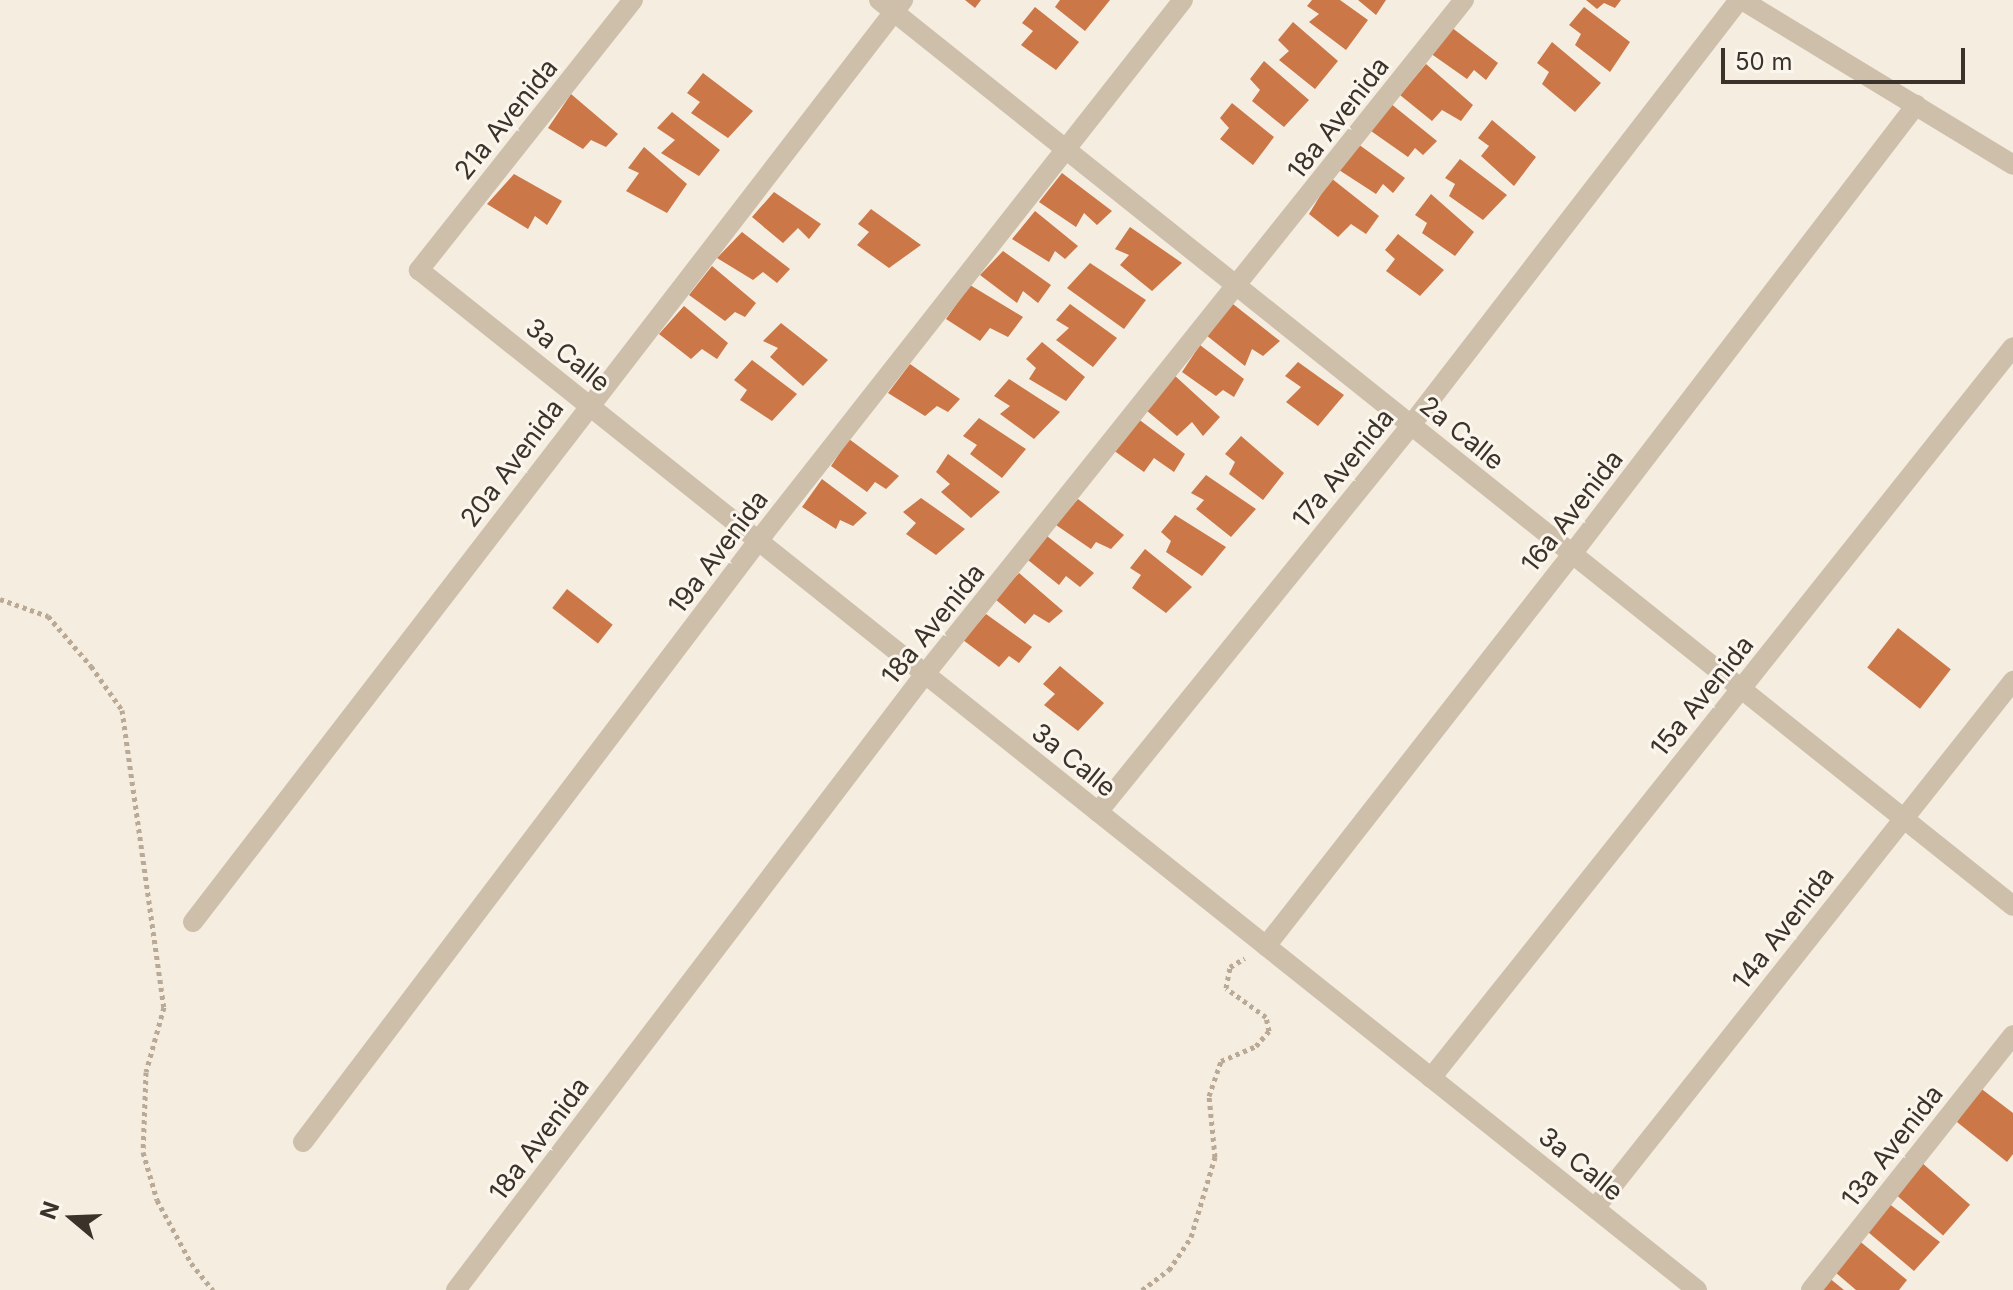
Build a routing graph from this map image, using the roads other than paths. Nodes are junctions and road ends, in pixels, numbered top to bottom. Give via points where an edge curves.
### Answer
1 (633, 0) edge
2 (1183, 0) edge
3 (1464, 0) edge
4 (1740, 0) edge
5 (892, 4) edge
6 (1916, 105) junction
7 (1065, 149) junction
8 (2013, 165) edge
9 (419, 270) joint
10 (1238, 287) junction
11 (2013, 347) edge
12 (589, 406) junction
13 (1411, 425) junction
14 (758, 541) junction
15 (1572, 554) junction
16 (925, 674) junction
17 (2013, 681) edge
18 (1741, 689) junction
19 (1098, 812) junction
20 (1902, 818) junction
21 (2013, 906) edge
22 (193, 922) dead end
23 (1266, 946) junction
24 (2013, 1035) edge
25 (1431, 1078) junction
26 (303, 1142) dead end
27 (1595, 1208) junction
28 (456, 1290) edge
29 (1697, 1290) edge
30 (1811, 1290) edge

1 - 9 street, 21a Avenida
2 - 7 street, 19a Avenida
3 - 10 street, 18a Avenida
4 - 6 street
4 - 13 street, 17a Avenida
5 - 7 street, 2a Calle
5 - 12 street, 20a Avenida
6 - 8 street
6 - 15 street, 16a Avenida
7 - 10 street, 2a Calle
7 - 14 street, 19a Avenida
9 - 12 street, 3a Calle
10 - 13 street, 2a Calle
10 - 16 street, 18a Avenida
11 - 18 street, 15a Avenida
12 - 14 street, 3a Calle
12 - 22 street, 20a Avenida
13 - 15 street, 2a Calle
13 - 19 street, 17a Avenida
14 - 16 street, 3a Calle
14 - 26 street, 19a Avenida
15 - 18 street, 2a Calle
15 - 23 street, 16a Avenida
16 - 19 street, 3a Calle
16 - 28 street, 18a Avenida
17 - 20 street, 14a Avenida
18 - 20 street, 2a Calle
18 - 25 street, 15a Avenida
19 - 23 street, 3a Calle
20 - 21 street, 2a Calle
20 - 27 street, 14a Avenida
23 - 25 street, 3a Calle
24 - 30 street, 13a Avenida
25 - 27 street, 3a Calle
27 - 29 street, 3a Calle

